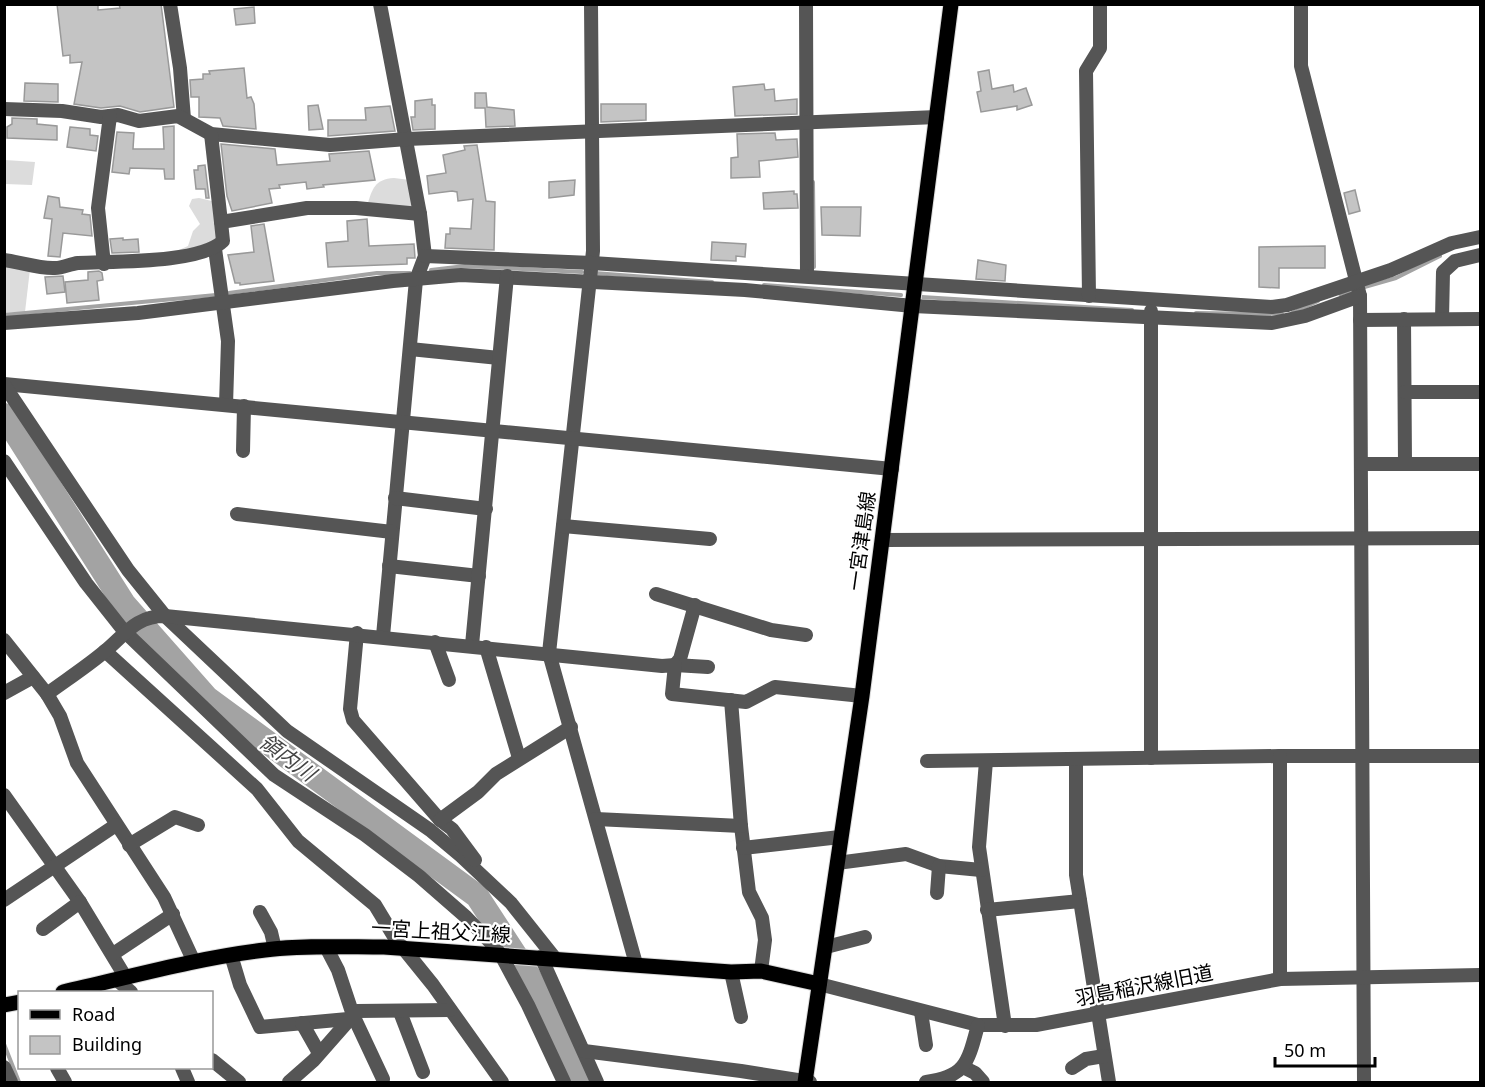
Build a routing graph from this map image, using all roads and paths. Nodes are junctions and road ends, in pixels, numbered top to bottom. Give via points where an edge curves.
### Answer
1 (170, 4) edge
2 (380, 4) edge
3 (591, 4) edge
4 (806, 4) edge
5 (951, 4) edge
6 (1100, 4) edge
7 (1301, 4) edge
8 (4, 108) edge
9 (110, 116) junction
10 (937, 117) junction
11 (184, 119) junction
12 (807, 121) junction
13 (592, 132) junction
14 (211, 134) junction
15 (406, 139) junction
16 (420, 214) junction
17 (221, 222) junction
18 (1480, 237) edge
19 (215, 249) junction
20 (1480, 255) edge
21 (425, 256) junction
22 (4, 260) edge
23 (592, 263) junction
24 (104, 264) junction
25 (507, 276) junction
26 (807, 276) junction
27 (416, 280) junction
28 (589, 280) junction
29 (1358, 281) junction
30 (916, 286) junction
31 (1089, 296) junction
32 (1360, 296) junction
33 (1151, 300) junction
34 (223, 303) junction
35 (914, 306) junction
36 (1151, 319) junction
37 (1404, 319) junction
38 (1442, 319) junction
39 (1480, 319) edge
40 (1360, 320) junction
41 (4, 323) edge
42 (410, 349) junction
43 (499, 358) junction
44 (4, 385) edge
45 (1405, 392) junction
46 (1480, 392) edge
47 (226, 405) junction
48 (244, 406) junction
49 (402, 421) junction
50 (493, 429) junction
51 (572, 438) junction
52 (243, 451) dead end
53 (4, 461) edge
54 (1361, 464) junction
55 (1406, 464) junction
56 (1480, 464) edge
57 (892, 469) junction
58 (395, 498) junction
59 (486, 509) junction
60 (237, 514) dead end
61 (563, 526) junction
62 (392, 532) junction
63 (1361, 538) junction
64 (1480, 538) edge
65 (710, 539) dead end
66 (883, 540) junction
67 (1150, 540) junction
68 (389, 566) junction
69 (479, 576) junction
70 (656, 594) dead end
71 (696, 604) junction
72 (158, 616) junction
73 (125, 631) junction
74 (357, 633) junction
75 (806, 635) dead end
76 (383, 636) junction
77 (4, 640) edge
78 (435, 642) junction
79 (479, 646) junction
80 (105, 651) junction
81 (549, 653) junction
82 (675, 665) junction
83 (708, 667) dead end
84 (33, 677) junction
85 (449, 680) dead end
86 (4, 693) edge
87 (48, 694) junction
88 (862, 696) junction
89 (731, 700) junction
90 (571, 727) junction
91 (1280, 756) junction
92 (1480, 756) edge
93 (1362, 757) junction
94 (519, 758) junction
95 (1077, 759) junction
96 (1151, 759) junction
97 (986, 760) junction
98 (927, 761) dead end
99 (4, 795) edge
100 (596, 819) junction
101 (440, 820) junction
102 (117, 825) junction
103 (198, 825) dead end
104 (741, 826) junction
105 (840, 837) junction
106 (129, 845) junction
107 (743, 848) junction
108 (837, 864) junction
109 (55, 865) junction
110 (939, 866) junction
111 (981, 870) junction
112 (496, 889) junction
113 (937, 893) dead end
114 (4, 900) edge
115 (1080, 901) junction
116 (80, 902) junction
117 (987, 910) junction
118 (260, 912) dead end
119 (173, 914) junction
120 (43, 928) dead end
121 (865, 938) dead end
122 (326, 946) junction
123 (826, 947) junction
124 (275, 949) junction
125 (407, 949) junction
126 (113, 954) junction
127 (231, 955) junction
128 (503, 955) junction
129 (544, 957) junction
130 (194, 962) junction
131 (636, 964) junction
132 (761, 971) junction
133 (731, 972) junction
134 (1364, 975) junction
135 (1480, 975) edge
136 (1280, 979) junction
137 (124, 984) edge
138 (819, 984) junction
139 (77, 991) edge
140 (450, 1010) junction
141 (400, 1012) junction
142 (921, 1012) junction
143 (1096, 1015) junction
144 (350, 1017) junction
145 (741, 1017) dead end
146 (302, 1023) junction
147 (978, 1025) junction
148 (1005, 1026) junction
149 (930, 1038) dead end
150 (584, 1051) junction
151 (319, 1053) junction
152 (1104, 1056) junction
153 (213, 1060) edge
154 (963, 1066) junction
155 (4, 1067) edge
156 (1072, 1068) dead end
157 (58, 1069) edge
158 (182, 1069) edge
159 (423, 1072) dead end
160 (383, 1079) dead end
161 (807, 1082) edge
162 (11, 1083) edge
163 (65, 1083) edge
164 (188, 1083) edge
165 (239, 1083) edge
166 (289, 1083) edge
167 (502, 1083) edge
168 (564, 1083) edge
169 (597, 1083) edge
170 (926, 1083) edge
171 (983, 1083) edge
172 (1109, 1083) edge
173 (1364, 1083) edge

1 - 11 street
2 - 15 street
3 - 13 street
4 - 12 street
5 - 10 main road, 一宮津島線
6 - 31 street via 1100,48 1086,70
7 - 29 street via 1301,66
8 - 9 street
9 - 11 street via 139,121 178,116
9 - 24 street via 98,208
10 - 12 street
10 - 30 main road, 一宮津島線
11 - 14 street
12 - 13 street
12 - 26 street
13 - 15 street
13 - 23 street
14 - 15 street via 330,145
14 - 17 street
15 - 16 street
16 - 17 street via 308,208
16 - 21 street
17 - 19 street via 223,241
18 - 29 street via 1452,243
19 - 24 street
19 - 34 street
20 - 38 street via 1455,261 1443,272
21 - 23 street
21 - 27 street
22 - 24 street via 54,268 77,263
23 - 26 street
23 - 28 street
25 - 27 street via 461,275
25 - 28 street
25 - 43 street
26 - 30 street
27 - 34 street
27 - 42 street
28 - 35 street
28 - 51 street
29 - 32 street
29 - 33 street via 1272,307
30 - 31 street
30 - 35 main road, 一宮津島線
31 - 33 street
32 - 36 street via 1272,323
32 - 40 street
33 - 36 street
34 - 41 street
34 - 47 street via 228,341
35 - 36 street
35 - 57 main road, 一宮津島線
36 - 67 street
37 - 38 street
37 - 40 street
37 - 45 street
38 - 39 street
40 - 54 street
42 - 43 street
42 - 49 street
43 - 50 street
44 - 47 street
44 - 72 street
45 - 46 street
45 - 55 street
47 - 48 street
48 - 49 street
48 - 52 street
49 - 50 street
49 - 58 street
50 - 51 street
50 - 59 street
51 - 57 street
51 - 61 street
53 - 73 street via 86,583
54 - 55 street
54 - 63 street
55 - 56 street
57 - 66 main road, 一宮津島線
58 - 59 street
58 - 62 street
59 - 69 street
60 - 62 street
61 - 65 street
61 - 81 street
62 - 68 street
63 - 64 street
63 - 67 street
63 - 93 street
66 - 67 street
66 - 88 main road, 一宮津島線
67 - 96 street
68 - 69 street
68 - 76 street
69 - 79 street
70 - 71 street
71 - 75 street via 771,630
71 - 82 street
72 - 73 street
72 - 74 street
72 - 112 street via 287,730 430,830
73 - 80 street
73 - 128 street via 274,775 419,876
74 - 76 street
74 - 101 street via 350,709 353,720
76 - 78 street
77 - 84 street
78 - 79 street
78 - 85 street
79 - 81 street
79 - 94 street
80 - 87 street
80 - 125 street via 257,789 298,841 375,905 395,938
81 - 82 street
81 - 90 street
82 - 83 street
82 - 89 street via 672,694
84 - 86 street
84 - 87 street
87 - 102 street via 77,763
88 - 89 street via 775,687 746,702
88 - 105 main road, 一宮津島線
89 - 104 street
90 - 94 street
90 - 100 street
91 - 93 street
91 - 96 street
91 - 136 street
92 - 93 street
93 - 134 street
94 - 101 street
95 - 96 street
95 - 97 street
95 - 115 street via 1076,875
97 - 98 street
97 - 111 street via 979,847
99 - 109 street
100 - 104 street
100 - 131 street
101 - 112 street via 452,829
102 - 106 street
102 - 109 street
103 - 106 street via 175,817
104 - 107 street
105 - 107 street
105 - 108 main road, 一宮津島線
106 - 119 street
107 - 132 street via 749,892 762,918 765,940
108 - 110 street via 906,854
108 - 123 main road, 一宮津島線
109 - 114 street
109 - 116 street
110 - 111 street
110 - 113 street
111 - 117 street
112 - 129 street via 511,903
115 - 117 street
115 - 143 street
116 - 120 street
116 - 126 street
117 - 148 street
118 - 124 street via 272,932
119 - 126 street
119 - 130 street
121 - 123 street
122 - 124 main road, 一宮上祖父江線
122 - 125 main road, 一宮上祖父江線
122 - 144 street via 338,970
123 - 138 main road, 一宮津島線
124 - 127 main road, 一宮上祖父江線
125 - 128 main road, 一宮上祖父江線
125 - 140 street
126 - 137 street
127 - 130 main road, 一宮上祖父江線
127 - 146 street via 260,1027
128 - 129 main road, 一宮上祖父江線
128 - 168 street
129 - 131 main road, 一宮上祖父江線
129 - 150 street
130 - 137 main road, 一宮上祖父江線
131 - 133 main road, 一宮上祖父江線
132 - 133 main road, 一宮上祖父江線
132 - 138 main road, 一宮上祖父江線
133 - 145 street
134 - 135 street, 羽島稲沢線旧道
134 - 136 street, 羽島稲沢線旧道
134 - 173 street
136 - 143 street, 羽島稲沢線旧道
137 - 139 main road, 一宮上祖父江線
138 - 142 street, 羽島稲沢線旧道
138 - 161 main road, 一宮津島線
140 - 141 street
140 - 167 street
141 - 144 street via 357,1011
141 - 159 street
142 - 147 street, 羽島稲沢線旧道
142 - 149 street via 921,1023
143 - 148 street, 羽島稲沢線旧道
143 - 152 street
144 - 146 street
144 - 151 street
144 - 160 street
146 - 151 street
147 - 148 street, 羽島稲沢線旧道
147 - 154 street
150 - 161 street
150 - 169 street
151 - 166 street
152 - 156 street via 1086,1059
152 - 172 street
153 - 165 street
154 - 170 street via 948,1079
154 - 171 street
155 - 162 street
157 - 163 street
158 - 164 street

